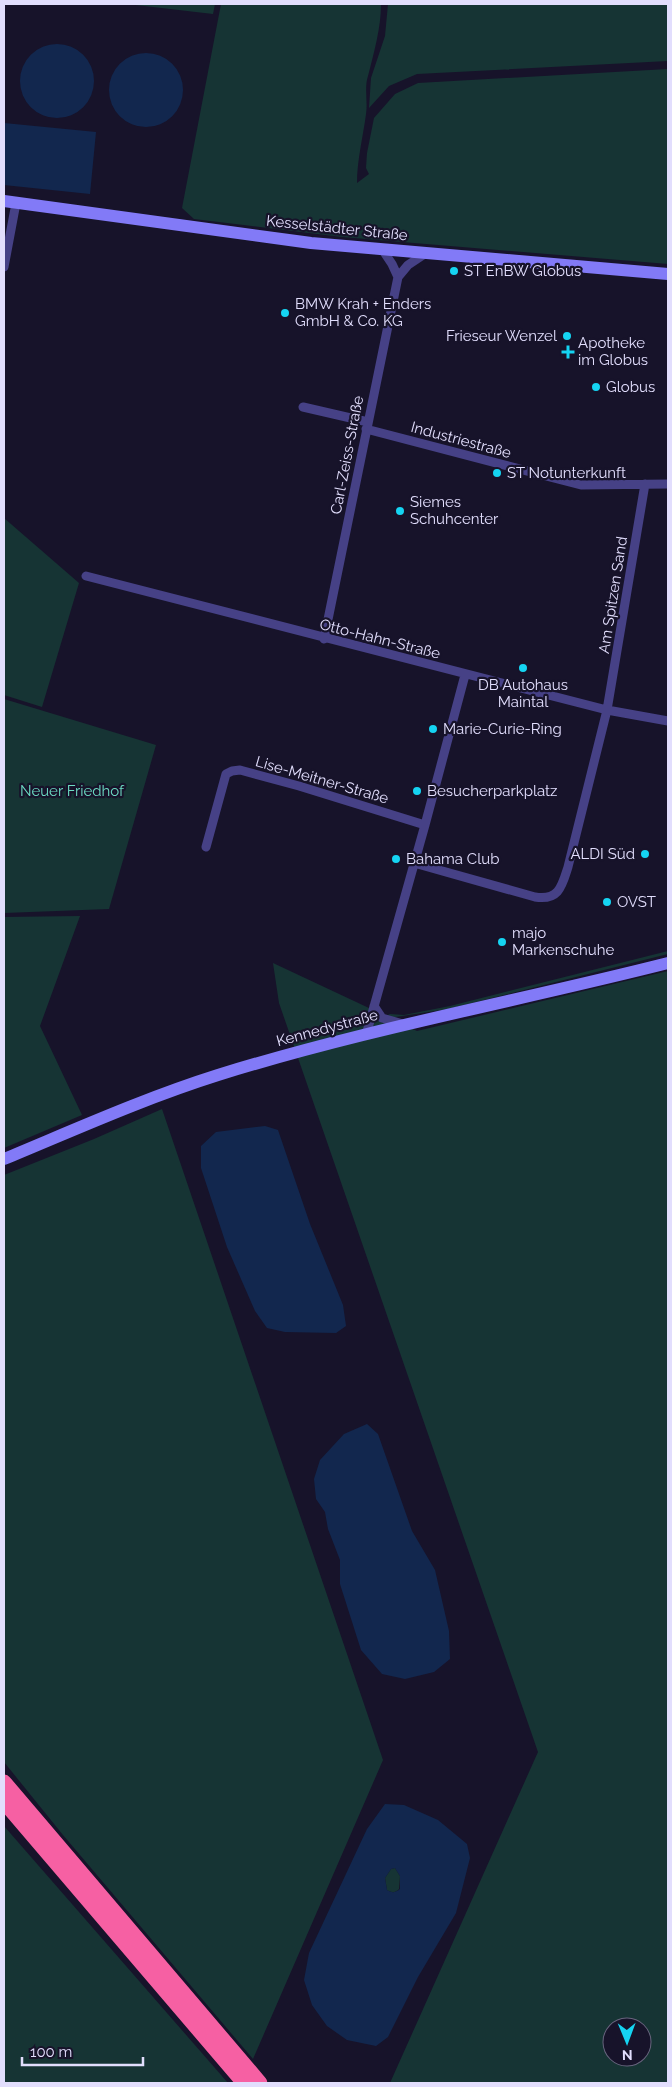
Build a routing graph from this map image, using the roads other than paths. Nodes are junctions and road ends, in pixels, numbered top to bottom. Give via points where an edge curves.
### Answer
1 (10, 202) edge
2 (382, 250) junction
3 (426, 253) junction
4 (4, 267) edge
5 (668, 274) edge
6 (398, 277) junction
7 (303, 407) dead end
8 (367, 426) junction
9 (645, 484) junction
10 (668, 484) edge
11 (86, 576) dead end
12 (324, 639) junction
13 (465, 675) junction
14 (607, 710) junction
15 (668, 721) edge
16 (425, 825) junction
17 (206, 847) dead end
18 (414, 864) junction
19 (668, 963) edge
20 (374, 1006) junction
21 (408, 1025) junction
22 (366, 1035) junction
23 (4, 1159) edge
24 (4, 1782) edge
25 (4, 1802) edge
26 (244, 2083) edge
27 (260, 2083) edge

1 - 2 main road, Kesselstädter Straße
1 - 4 street
2 - 3 main road, Kesselstädter Straße
2 - 6 street
3 - 5 main road, Kesselstädter Straße
3 - 6 street via 408,265
6 - 8 street, Carl-Zeiss-Straße
7 - 8 street, Industriestraße
8 - 9 street, Industriestraße via 581,485
8 - 12 street, Carl-Zeiss-Straße
9 - 10 street, Industriestraße
9 - 14 street, Am Spitzen Sand
11 - 12 street, Otto-Hahn-Straße
12 - 13 street, Otto-Hahn-Straße
13 - 14 street, Otto-Hahn-Straße
13 - 16 street
14 - 15 street, Otto-Hahn-Straße
14 - 18 street via 563,884 556,894 546,898 535,897
16 - 17 street, Lise-Meitner-Straße via 240,770 226,774
16 - 18 street
18 - 20 street
19 - 21 main road, Kennedystraße
20 - 21 street via 382,1018
20 - 22 street
21 - 22 main road, Kennedystraße
22 - 23 main road, Kennedystraße via 216,1076 129,1107
24 - 27 highway
25 - 26 highway

